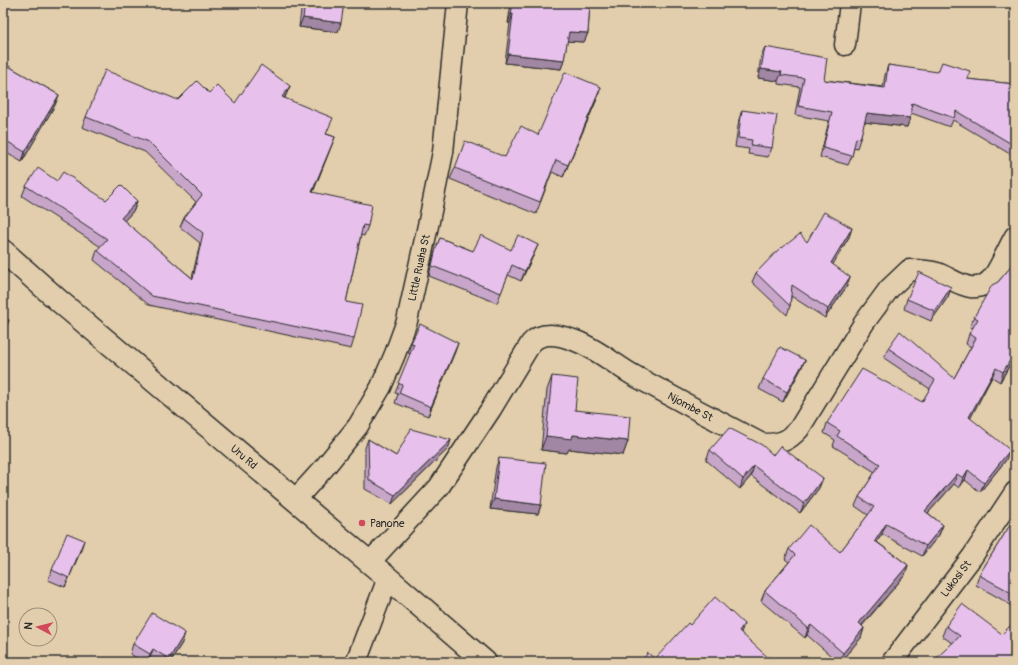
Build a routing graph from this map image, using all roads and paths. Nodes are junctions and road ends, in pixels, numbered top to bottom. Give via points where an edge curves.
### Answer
1 (458, 3) edge
2 (850, 3) edge
3 (845, 44) dead end
4 (1015, 236) edge
5 (3, 251) edge
6 (1015, 492) edge
7 (295, 500) junction
8 (370, 562) junction
9 (388, 578) junction
10 (356, 662) edge
11 (485, 662) edge
12 (892, 662) edge

1 - 7 street, Little Ruaha St via 443,152 407,321 381,387 358,426
2 - 3 street
4 - 8 street, Njombe St via 992,278 980,287 968,287 937,273 909,270 890,289 864,323 799,429 790,438 777,444 762,444 750,438 576,341 544,334 536,337 492,409 439,487
5 - 7 street, Uru Rd
6 - 12 street, Lukosi St via 972,557
7 - 8 street, Uru Rd
8 - 9 street, Uru Rd
9 - 10 street
9 - 11 street, Uru Rd

